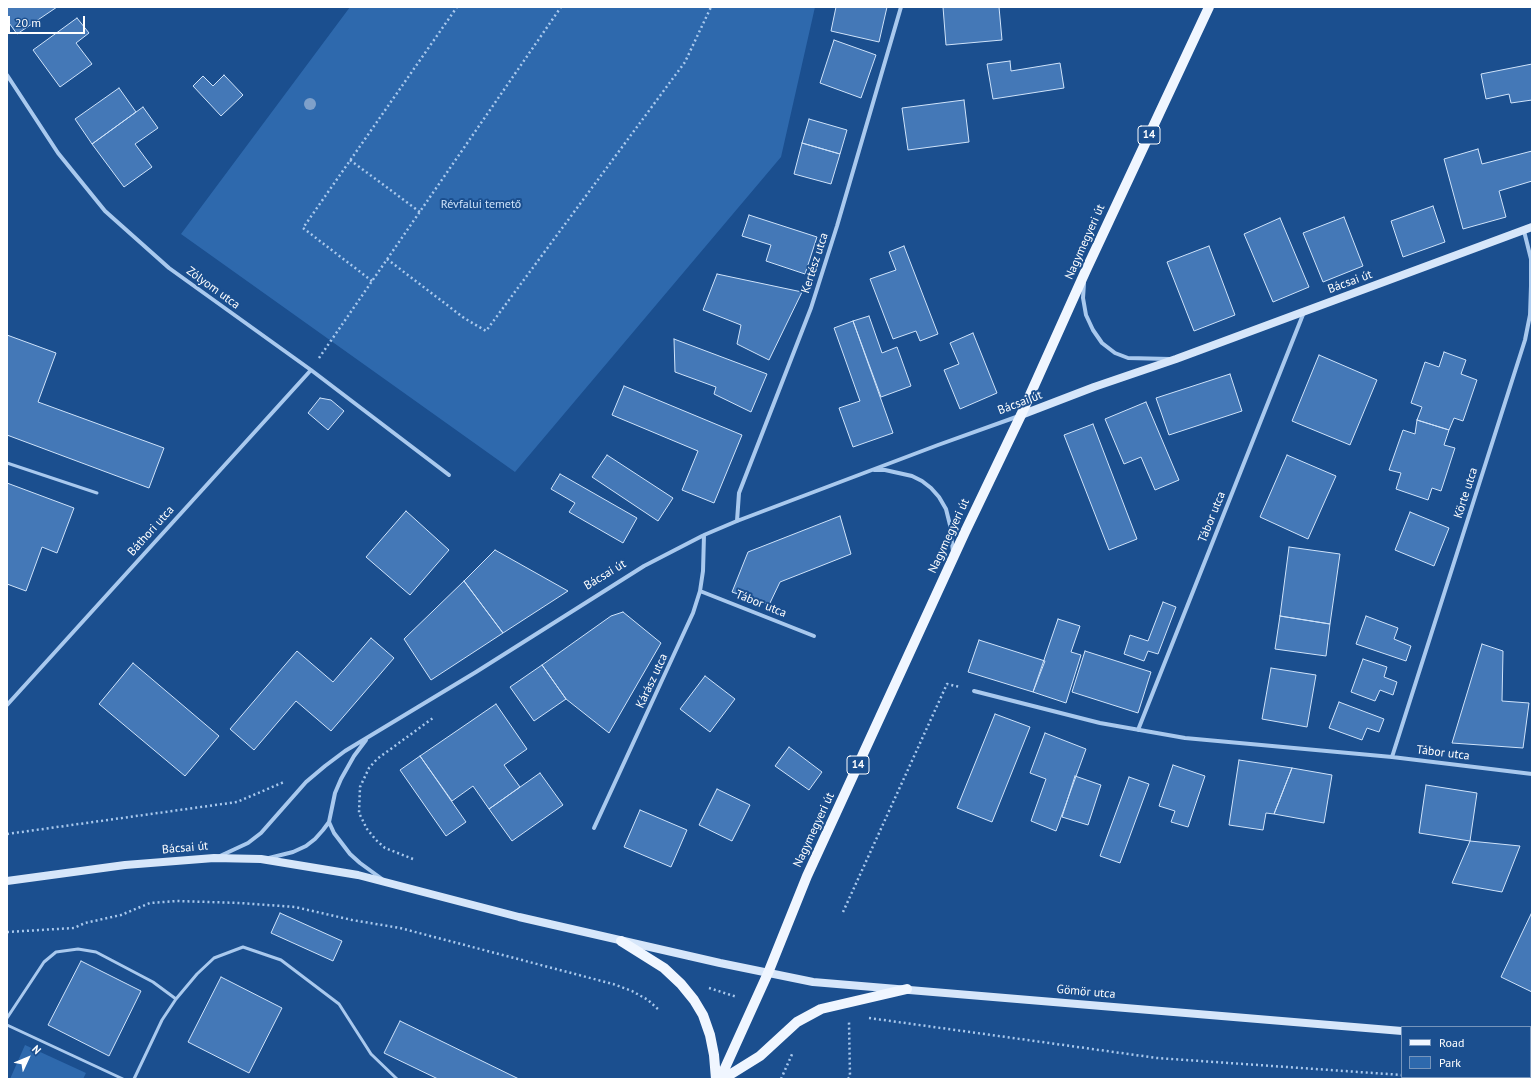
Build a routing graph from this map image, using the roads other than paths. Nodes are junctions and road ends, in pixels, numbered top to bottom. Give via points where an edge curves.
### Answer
1 (901, 7) edge
2 (1209, 7) edge
3 (7, 75) edge
4 (1532, 227) edge
5 (1524, 231) junction
6 (1089, 264) junction
7 (1304, 312) junction
8 (1176, 359) junction
9 (311, 370) junction
10 (1022, 415) junction
11 (7, 463) edge
12 (872, 470) junction
13 (449, 475) dead end
14 (96, 493) dead end
15 (736, 521) junction
16 (704, 535) junction
17 (953, 559) junction
18 (700, 591) junction
19 (814, 636) dead end
20 (974, 691) dead end
21 (7, 705) edge
22 (1138, 730) junction
23 (369, 736) junction
24 (1392, 757) junction
25 (1532, 774) edge
26 (329, 822) junction
27 (594, 828) dead end
28 (214, 858) junction
29 (261, 859) junction
30 (7, 881) edge
31 (386, 882) junction
32 (621, 941) junction
33 (768, 973) junction
34 (907, 989) junction
35 (176, 999) junction
36 (7, 1018) edge
37 (7, 1025) edge
38 (1401, 1031) edge
39 (123, 1079) edge
40 (134, 1079) edge
41 (396, 1079) edge
42 (716, 1079) edge
43 (720, 1079) edge
44 (723, 1079) edge

1 - 15 street, Kertész utca via 811,308 739,493
2 - 6 main road, Nagymegyeri út / 14
3 - 9 street, Zólyom utca via 58,153 105,212 169,268
4 - 5 street, Bácsai út
5 - 7 street, Bácsai út
5 - 24 street, Körte utca via 1531,259 1530,315 1525,340
6 - 8 street, Bácsai út via 1083,298 1086,315 1102,343 1115,353 1128,358
6 - 10 main road, Nagymegyeri út / 14
7 - 8 street, Bácsai út
7 - 22 street, Tábor utca
8 - 10 street, Bácsai út
9 - 13 street, Zólyom utca
9 - 21 street, Báthori utca
10 - 12 street, Bácsai út
10 - 17 main road, Nagymegyeri út / 14
11 - 14 lane
12 - 15 street, Bácsai út
12 - 17 street, Bácsai út via 912,476 931,488 946,509
15 - 16 street, Bácsai út
16 - 18 street, Kárász utca
16 - 23 street, Bácsai út via 637,570
17 - 33 main road, Nagymegyeri út / 14 via 807,876
18 - 19 street, Tábor utca
18 - 27 street, Kárász utca via 684,635
20 - 22 street, Tábor utca
22 - 24 street, Tábor utca via 1185,738
23 - 26 street, Bácsai út via 341,779 335,793
23 - 28 street, Bácsai út via 306,782 274,820 248,843
24 - 25 street, Tábor utca
26 - 29 street, Bácsai út via 306,846 293,852
26 - 31 street via 350,854
28 - 29 street, Gömör utca
28 - 30 street, Bácsai út via 125,865
29 - 31 street, Gömör utca via 334,870
31 - 32 street, Gömör utca
32 - 33 street, Gömör utca
32 - 42 main road via 664,968 694,1000 710,1035
33 - 34 street, Gömör utca via 813,982
33 - 43 main road, Nagymegyeri út / 14
34 - 38 street, Gömör utca
34 - 44 main road via 821,1009 797,1022 760,1056
35 - 36 lane via 152,982 96,952 78,949 56,952 44,962
35 - 40 lane via 162,1020
35 - 41 lane via 196,974 214,958 243,948 281,960 339,1004 371,1054
37 - 39 lane

